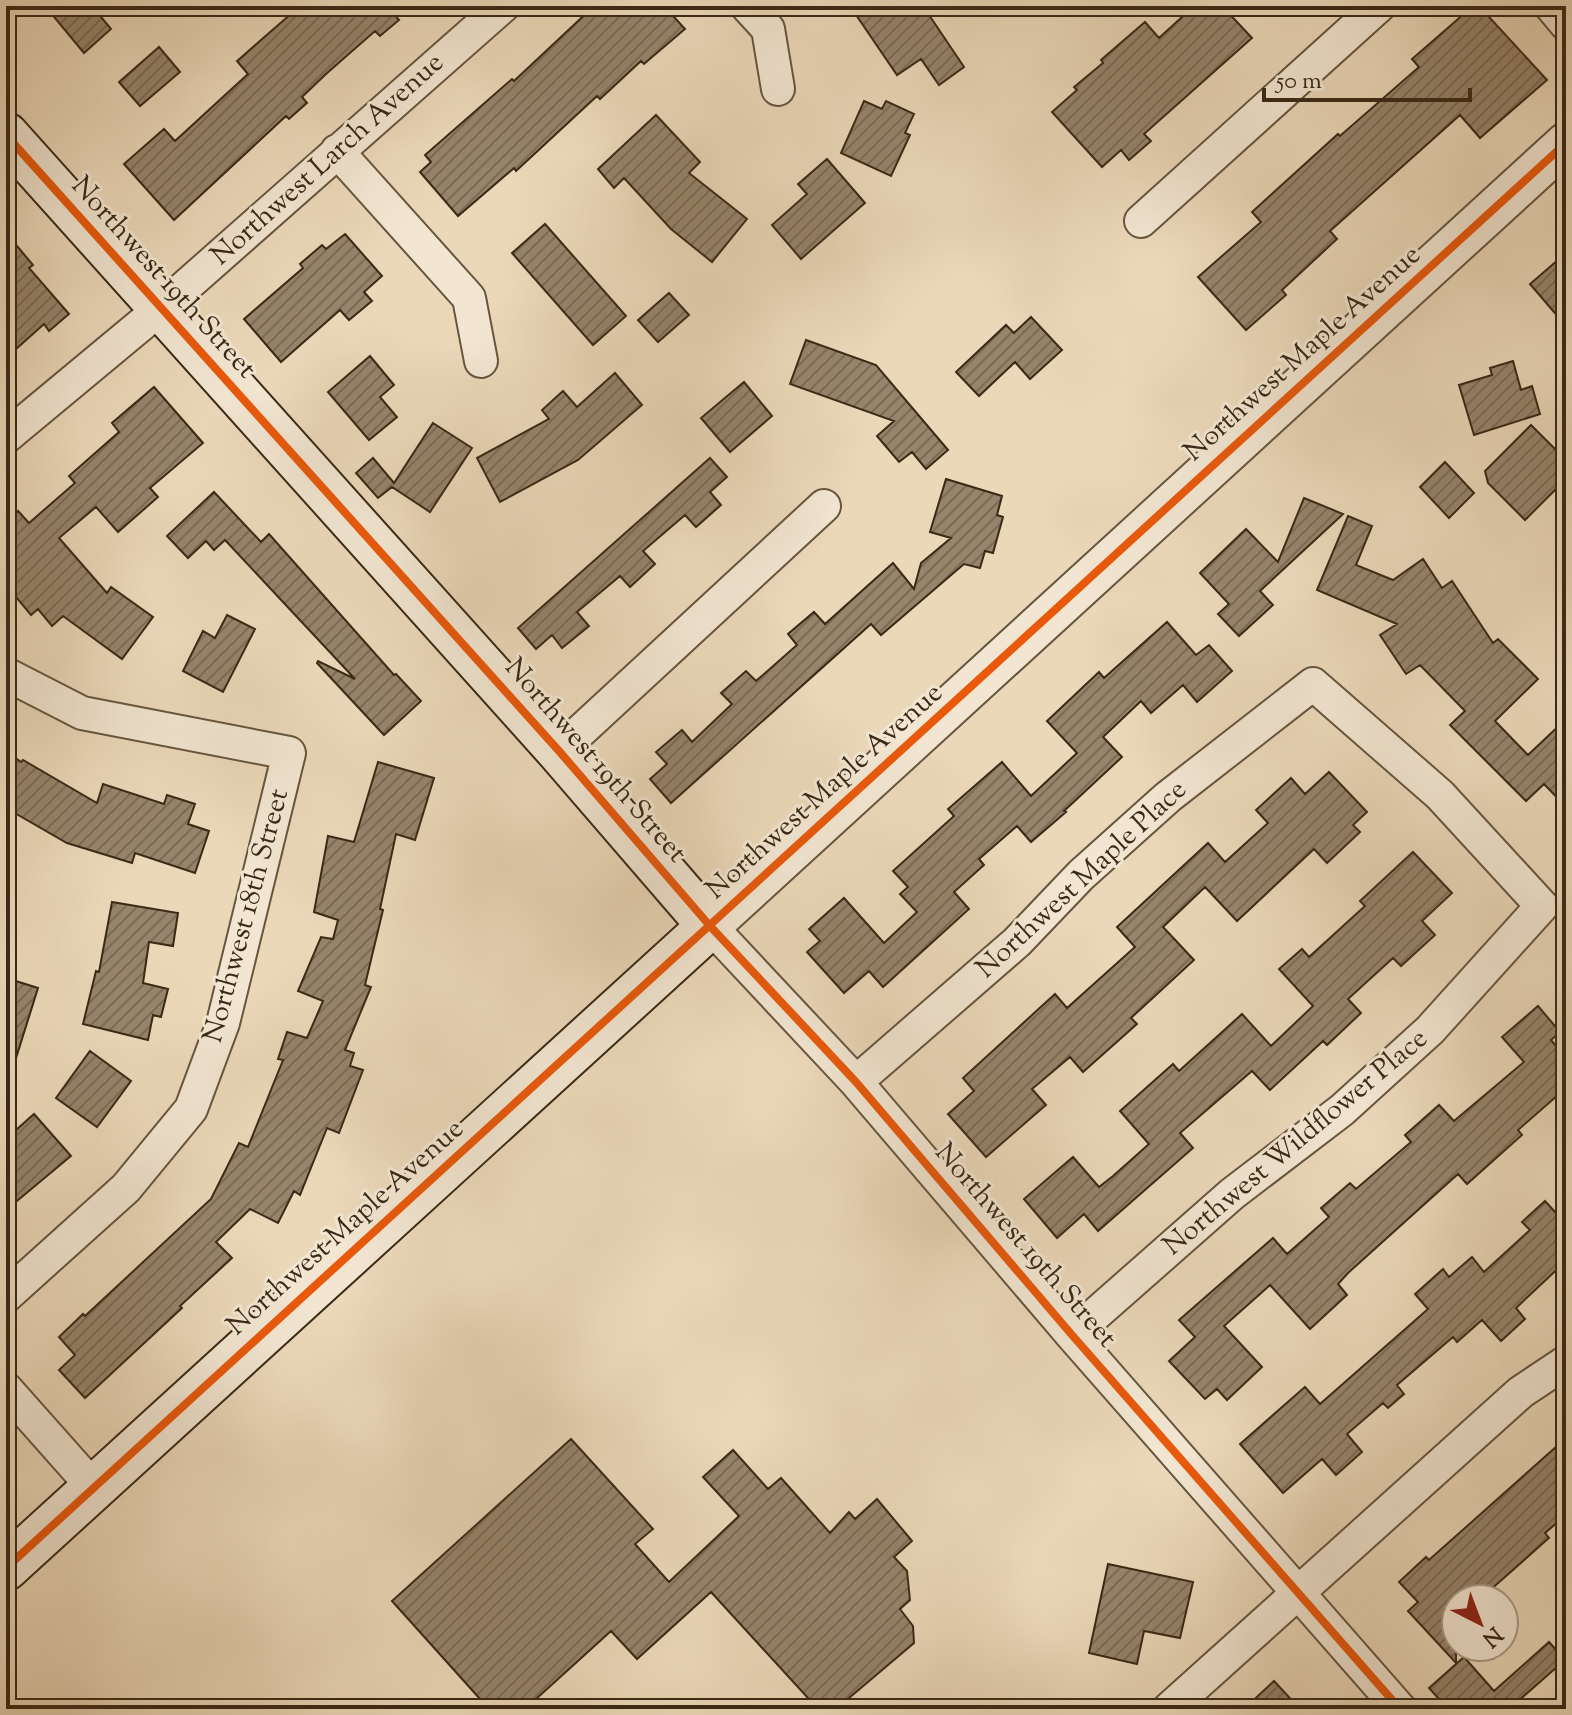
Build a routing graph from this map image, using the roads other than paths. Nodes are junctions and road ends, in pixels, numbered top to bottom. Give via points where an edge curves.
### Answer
1 (503, 6) edge
2 (747, 6) edge
3 (1379, 6) edge
4 (1551, 6) edge
5 (1566, 24) edge
6 (778, 89) dead end
7 (6, 135) edge
8 (1566, 143) edge
9 (337, 151) junction
10 (1141, 221) dead end
11 (160, 309) junction
12 (481, 361) dead end
13 (6, 437) edge
14 (824, 506) dead end
15 (6, 674) edge
16 (1313, 684) joint
17 (559, 751) junction
18 (710, 926) junction
19 (856, 1082) junction
20 (6, 1296) edge
21 (1072, 1335) junction
22 (1566, 1362) edge
23 (6, 1389) edge
24 (94, 1488) junction
25 (6, 1568) edge
26 (1297, 1591) junction
27 (1169, 1709) edge
28 (1400, 1709) edge

1 - 9 street, Northwest Larch Avenue
2 - 6 street via 768,29
3 - 10 street
4 - 5 street
7 - 11 main road, Northwest 19th Street
8 - 18 street, Northwest Maple Avenue
9 - 11 street, Northwest Larch Avenue
9 - 12 street via 469,298
11 - 13 street, Northwest Larch Avenue
11 - 17 main road, Northwest 19th Street
14 - 17 street
15 - 20 street, Northwest 18th Street via 82,713 289,753 223,1023 191,1109 126,1188
16 - 19 street, Northwest Maple Place via 1168,797 1017,942
16 - 21 street, Northwest Wildflower Place via 1440,795 1542,906 1430,1030
17 - 18 main road, Northwest 19th Street
18 - 19 street, Northwest 19th Street
18 - 24 main road, Northwest Maple Avenue
19 - 21 street, Northwest 19th Street
21 - 26 street, Northwest 19th Street
22 - 26 street via 1521,1392
23 - 24 street
24 - 25 main road, Northwest Maple Avenue
26 - 27 street
26 - 28 street, Northwest 19th Street

